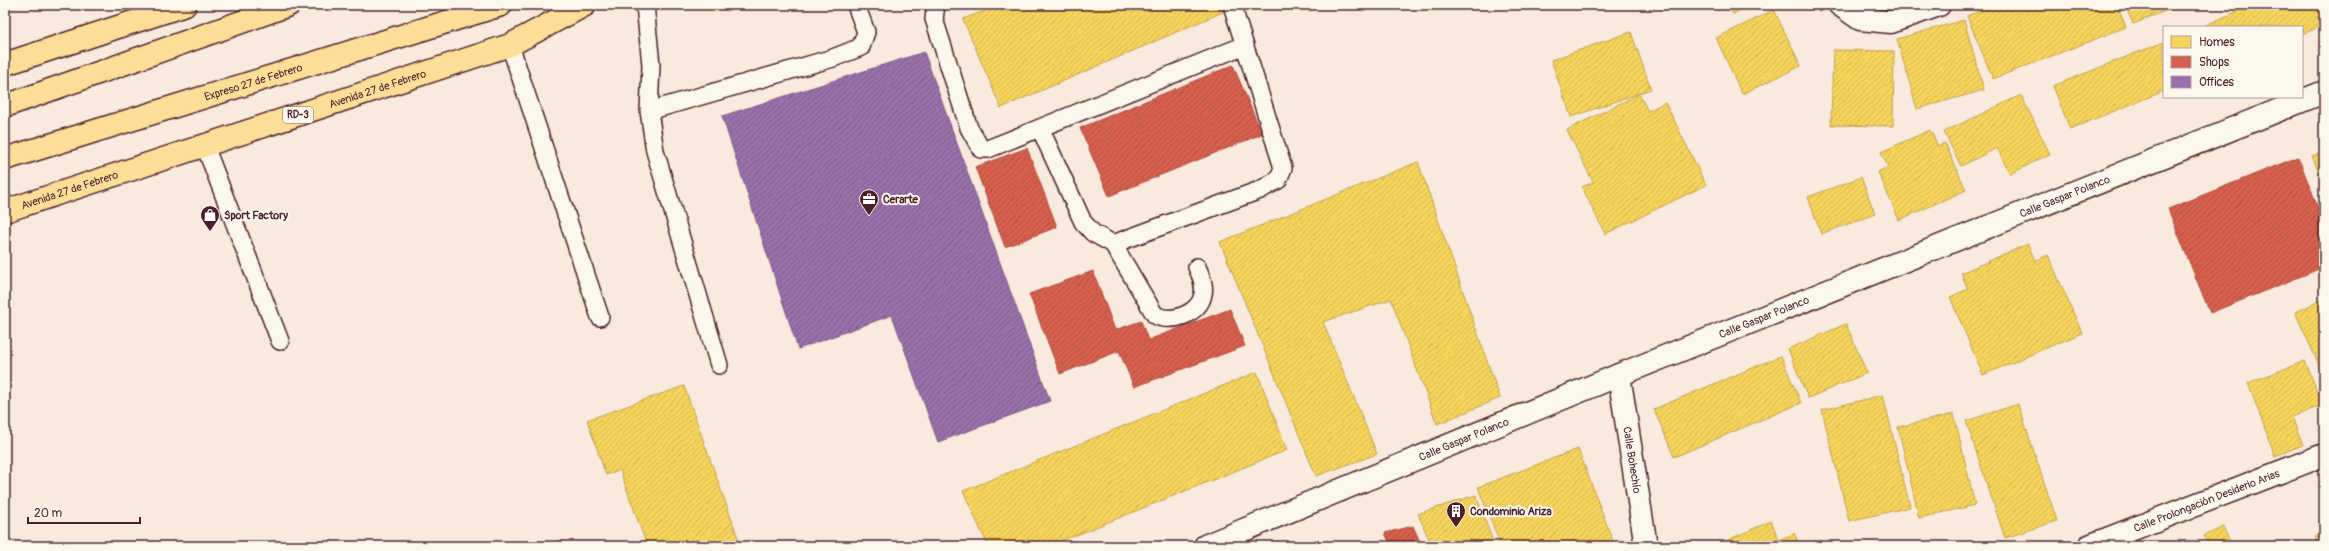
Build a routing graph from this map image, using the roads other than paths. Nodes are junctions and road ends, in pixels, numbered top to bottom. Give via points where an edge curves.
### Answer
1 (185, 5) edge
2 (289, 5) edge
3 (501, 5) edge
4 (584, 5) edge
5 (645, 5) edge
6 (856, 5) edge
7 (936, 5) edge
8 (1232, 5) edge
9 (1840, 5) edge
10 (1939, 5) edge
11 (510, 45) junction
12 (1245, 45) junction
13 (5, 64) edge
14 (2324, 92) edge
15 (5, 106) edge
16 (649, 111) junction
17 (1040, 128) junction
18 (205, 146) junction
19 (5, 159) edge
20 (5, 211) edge
21 (1113, 244) junction
22 (1197, 267) dead end
23 (600, 317) dead end
24 (280, 341) dead end
25 (719, 365) dead end
26 (1619, 375) junction
27 (2324, 455) edge
28 (1205, 546) edge
29 (1646, 546) edge
30 (2088, 546) edge

1 - 13 main road
2 - 15 main road
3 - 19 main road, Expreso 27 de Febrero
4 - 11 main road, Avenida 27 de Febrero / RD-3
5 - 16 lane via 651,65
6 - 16 lane via 866,32 861,47 833,58
7 - 17 lane via 934,19 969,128 981,149 988,149
8 - 12 lane
9 - 10 street via 1860,19 1891,22
11 - 18 main road, Avenida 27 de Febrero / RD-3
11 - 23 lane
12 - 17 lane
12 - 21 lane via 1283,168 1282,175 1260,190
14 - 26 street, Calle Gaspar Polanco
16 - 25 lane via 656,151
17 - 21 lane via 1083,222 1093,233
18 - 20 main road, Avenida 27 de Febrero / RD-3
18 - 24 lane
21 - 22 lane via 1155,315 1161,318 1170,320 1198,306 1203,295 1203,281
26 - 28 street, Calle Gaspar Polanco
26 - 29 street, Calle Bohechío
27 - 30 street, Calle Prolongación Desiderio Arias

